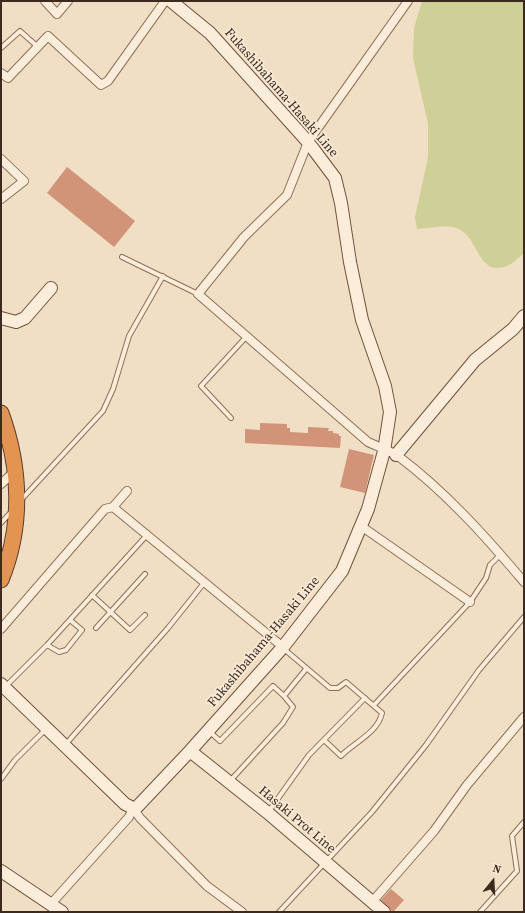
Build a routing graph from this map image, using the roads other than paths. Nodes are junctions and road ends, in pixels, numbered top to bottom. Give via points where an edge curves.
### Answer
1 (45, 1) edge
2 (68, 1) edge
3 (165, 1) edge
4 (171, 1) edge
5 (408, 1) edge
6 (38, 47) junction
7 (1, 48) edge
8 (1, 73) edge
9 (308, 142) junction
10 (1, 159) edge
11 (1, 199) edge
12 (122, 257) dead end
13 (163, 276) junction
14 (51, 288) dead end
15 (198, 294) junction
16 (524, 316) edge
17 (1, 318) edge
18 (247, 336) junction
19 (1, 413) edge
20 (231, 418) dead end
21 (384, 451) junction
22 (396, 455) junction
23 (16, 470) junction
24 (1, 484) edge
25 (127, 491) dead end
26 (17, 505) junction
27 (113, 508) junction
28 (1, 523) edge
29 (361, 526) junction
30 (147, 535) junction
31 (500, 554) junction
32 (145, 574) dead end
33 (1, 580) edge
34 (524, 582) edge
35 (204, 583) junction
36 (92, 596) junction
37 (470, 602) junction
38 (110, 612) junction
39 (145, 615) dead end
40 (524, 617) edge
41 (70, 620) junction
42 (1, 628) edge
43 (96, 628) dead end
44 (47, 645) junction
45 (282, 647) junction
46 (306, 669) junction
47 (3, 686) edge
48 (284, 696) junction
49 (365, 698) junction
50 (374, 705) junction
51 (524, 718) edge
52 (46, 728) junction
53 (208, 730) junction
54 (324, 740) junction
55 (64, 746) junction
56 (190, 751) junction
57 (1, 778) edge
58 (229, 782) junction
59 (133, 808) junction
60 (268, 813) junction
61 (524, 822) edge
62 (324, 862) junction
63 (1, 871) edge
64 (372, 902) junction
65 (50, 905) junction
66 (62, 912) edge
67 (242, 912) edge
68 (279, 912) edge
69 (384, 912) edge
70 (480, 912) edge

1 - 2 street via 57,14
3 - 6 street via 108,81 101,85 48,36
4 - 9 main road, Fukashibahama-Hasaki Line via 210,33
5 - 9 street
6 - 7 lane via 20,31
6 - 8 street via 8,78
9 - 15 street via 287,195 244,237
9 - 21 main road, Fukashibahama-Hasaki Line via 335,178 362,320 385,386 390,412
10 - 11 street via 24,181
12 - 13 lane
13 - 15 lane
13 - 26 lane via 129,336 113,389 103,411
14 - 17 main road via 25,318 16,322
15 - 18 street
16 - 22 main road via 513,329 475,360
18 - 20 lane via 201,386
18 - 21 street via 368,442
19 - 23 highway via 13,450
21 - 22 street
21 - 29 main road, Fukashibahama-Hasaki Line
22 - 31 street via 446,497
23 - 24 street
23 - 26 highway
25 - 27 street
26 - 28 lane
26 - 33 highway via 14,540
27 - 30 street
27 - 42 street via 105,509
29 - 37 street
29 - 45 main road, Fukashibahama-Hasaki Line via 342,571
30 - 35 street
30 - 36 lane
31 - 34 street
31 - 37 lane via 490,565 486,578
32 - 38 lane
35 - 45 street
35 - 55 lane via 168,628
36 - 38 lane
36 - 41 lane
37 - 50 lane
38 - 39 lane via 130,630
38 - 43 lane
40 - 62 lane via 479,670 426,746 372,812
41 - 44 lane
41 - 44 lane via 82,630 66,650 59,652
44 - 47 lane
45 - 46 lane
45 - 53 main road, Fukashibahama-Hasaki Line
46 - 48 lane
46 - 49 lane via 330,688 338,688 346,682
47 - 52 main road
48 - 53 lane via 273,686 220,741
48 - 58 lane via 293,707 283,723
49 - 50 lane
49 - 54 lane
50 - 54 lane via 382,713 381,718 364,738 341,756
51 - 64 street
52 - 55 main road
52 - 57 lane
53 - 56 main road, Fukashibahama-Hasaki Line
54 - 60 lane via 309,755
55 - 59 main road via 125,804
56 - 58 main road, Hasaki Prot Line
56 - 59 main road, Fukashibahama-Hasaki Line via 141,805
58 - 60 main road, Hasaki Prot Line
59 - 65 street via 129,817
59 - 67 street via 207,886
60 - 62 main road, Hasaki Prot Line
61 - 70 lane via 512,836 517,871
62 - 64 main road, Hasaki Prot Line
62 - 68 lane
63 - 65 main road
64 - 69 main road, Hasaki Prot Line
65 - 66 main road

